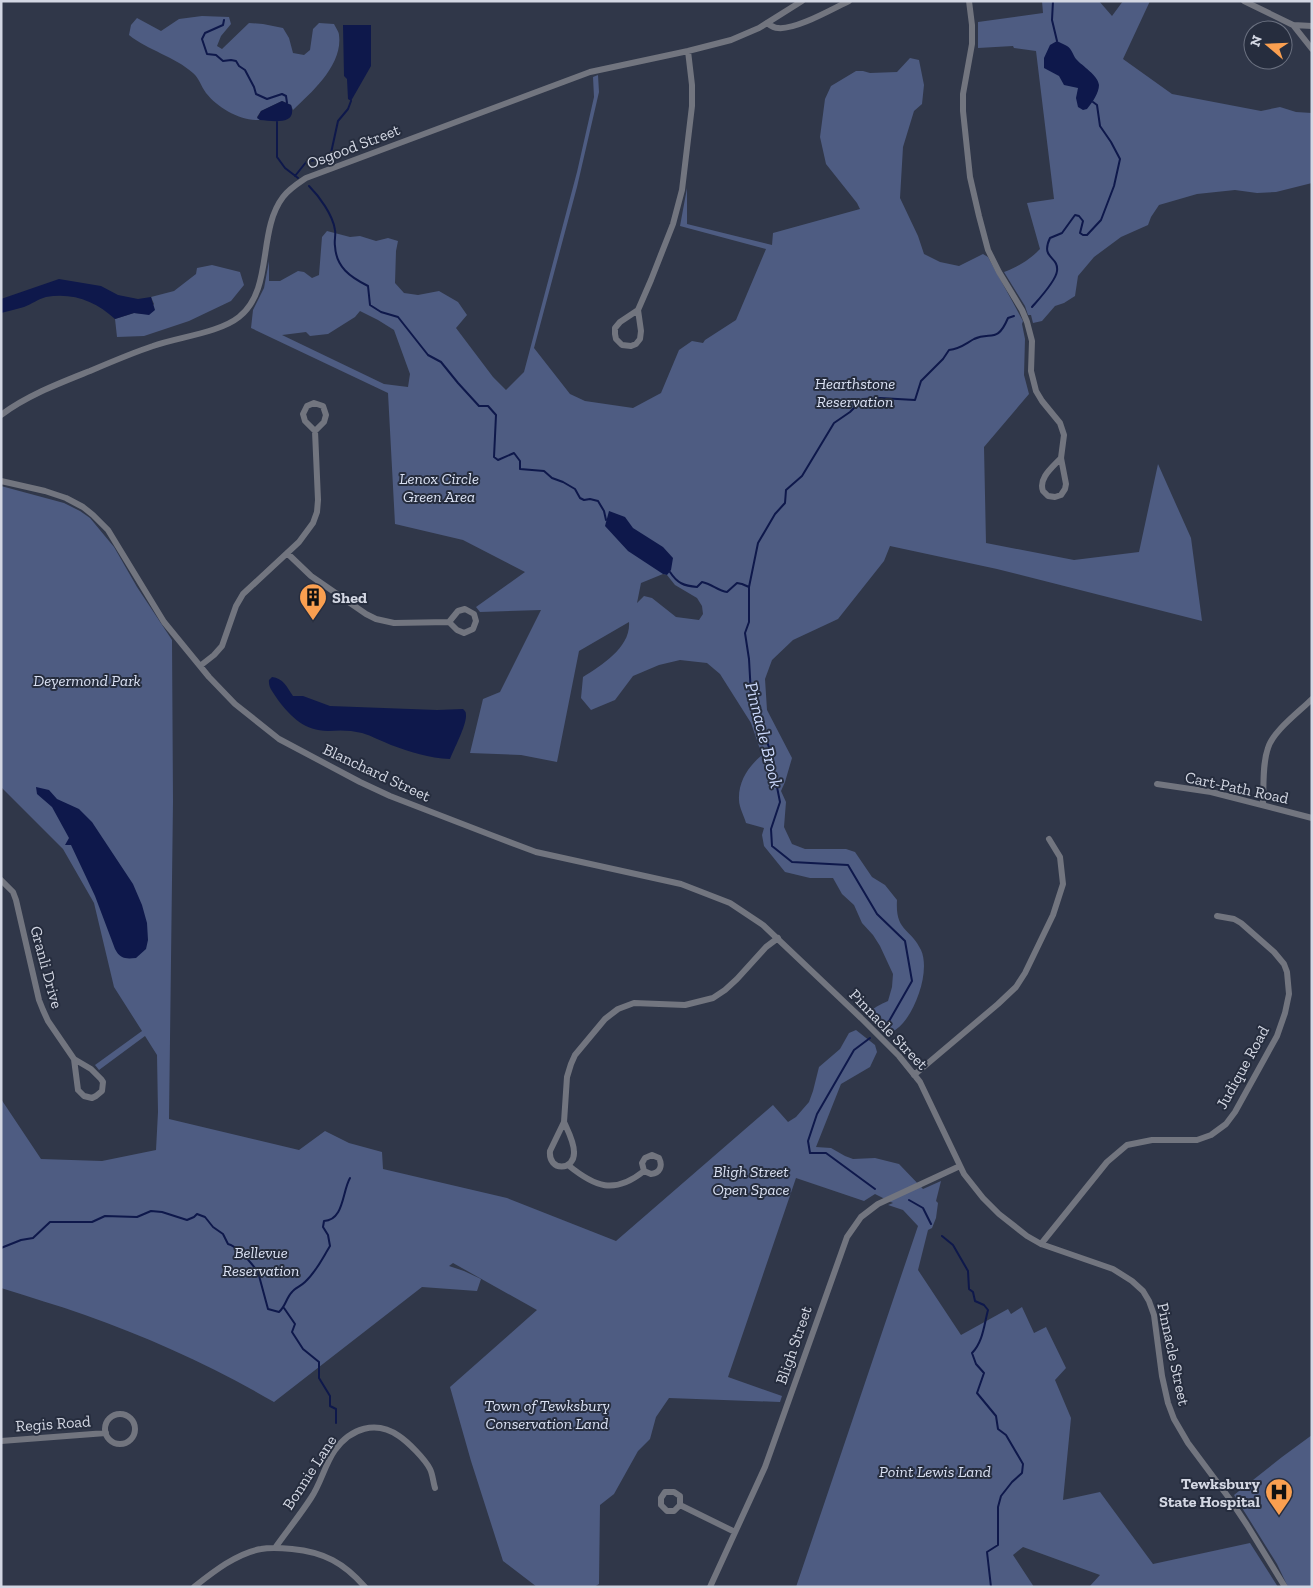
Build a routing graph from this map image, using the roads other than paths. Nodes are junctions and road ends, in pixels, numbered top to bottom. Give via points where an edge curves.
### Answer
1 (802, 1) edge
2 (849, 1) edge
3 (970, 1) edge
4 (1244, 1) edge
5 (1283, 20) edge
6 (767, 23) junction
7 (1293, 25) joint
8 (1312, 26) edge
9 (1312, 49) edge
10 (688, 51) junction
11 (638, 310) junction
12 (1, 415) edge
13 (315, 431) dead end
14 (1061, 458) junction
15 (1, 481) edge
16 (287, 553) junction
17 (449, 622) dead end
18 (200, 666) junction
19 (1312, 699) edge
20 (1157, 784) dead end
21 (1263, 805) junction
22 (1312, 818) edge
23 (1049, 839) dead end
24 (1, 880) edge
25 (1217, 916) dead end
26 (778, 938) junction
27 (820, 978) joint
28 (74, 1059) junction
29 (914, 1075) junction
30 (564, 1122) junction
31 (568, 1165) junction
32 (960, 1166) junction
33 (644, 1171) dead end
34 (1041, 1244) junction
35 (106, 1433) junction
36 (1, 1441) edge
37 (435, 1488) dead end
38 (680, 1505) dead end
39 (735, 1532) junction
40 (275, 1548) junction
41 (194, 1587) edge
42 (365, 1587) edge
43 (710, 1587) edge
44 (1284, 1587) edge

1 - 6 street, Osgood Street
2 - 6 street via 788,27 775,28
3 - 14 street via 972,44 962,100 970,177 988,250 1022,310 1031,337 1035,387 1062,426 1064,443
4 - 5 street
6 - 10 street, Osgood Street via 731,40
7 - 8 street
7 - 9 street
10 - 11 street via 692,106 682,190 673,224
10 - 12 street, Osgood Street via 590,72 306,178 288,191 274,214 255,298 238,318 72,378 19,402
11 - 11 street via 640,339 634,345 622,345 616,339 615,328
13 - 16 street via 316,512 307,532
14 - 14 street via 1065,489 1059,496 1050,497 1043,492 1043,478
15 - 18 street, Blanchard Street via 66,498 93,515 108,530 164,622
16 - 17 street via 311,576 376,619 394,623
16 - 18 street via 240,597 222,646
18 - 26 street, Blanchard Street via 235,704 278,739 360,782 536,852 681,884 730,903
19 - 21 street via 1268,746
20 - 21 street, Cart-Path Road via 1211,792
21 - 22 street, Cart-Path Road
23 - 29 street via 1060,857 1063,884 1053,915 1025,973 998,1004
24 - 28 street, Granli Drive via 16,900 41,1005
25 - 34 street, Judique Road via 1241,923 1284,964 1288,994 1286,1013 1277,1036 1226,1124 1197,1140 1152,1140 1127,1145 1107,1162
26 - 27 street, Blanchard Street
26 - 30 street via 731,985 713,998 685,1005 634,1002 605,1019 575,1055 569,1068
27 - 29 street, Pinnacle Street
28 - 28 street, Granli Drive via 101,1078 102,1090 96,1096 88,1098 78,1090
29 - 32 street, Pinnacle Street via 931,1102
30 - 31 street via 574,1151 573,1160
30 - 31 street via 549,1155 556,1165
31 - 33 street via 589,1181 602,1185 621,1184
32 - 34 street, Pinnacle Street via 999,1214
32 - 39 street, Bligh Street via 878,1204 853,1226 842,1248 765,1467
34 - 44 street, Pinnacle Street via 1113,1269 1132,1280 1146,1295 1154,1316 1164,1385 1174,1419 1248,1525
35 - 35 street, Regis Road via 107,1423 118,1414 131,1418 135,1427 133,1437 126,1443 116,1443
35 - 36 street, Regis Road
37 - 40 street, Bonnie Lane via 430,1469 401,1437 390,1430 364,1428 345,1439 335,1450 311,1498
38 - 39 street
39 - 43 street, Bligh Street
40 - 41 street via 244,1555
40 - 42 street via 307,1550 336,1560

